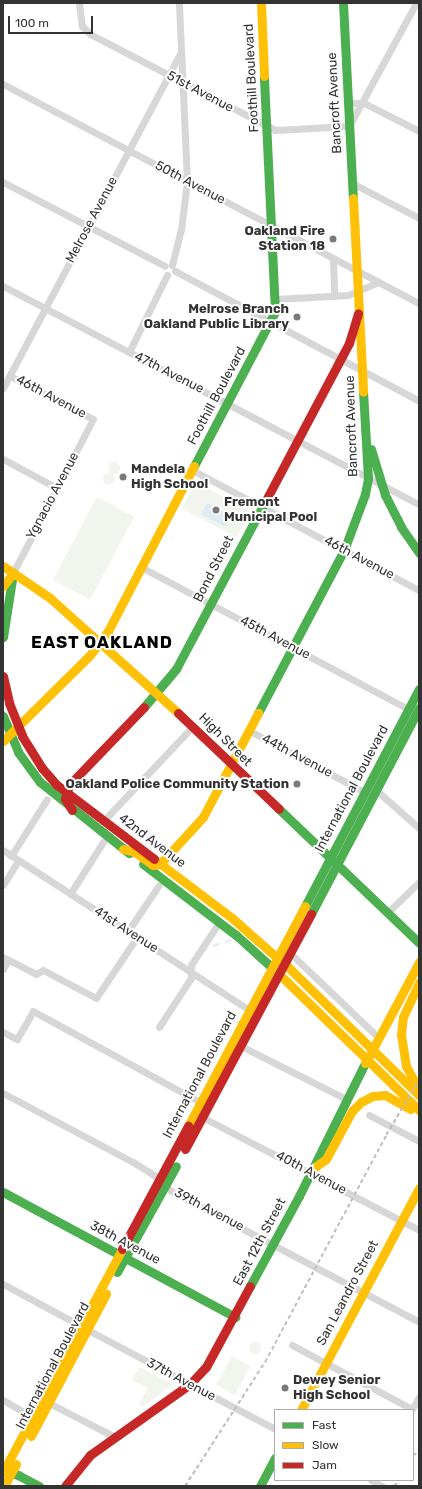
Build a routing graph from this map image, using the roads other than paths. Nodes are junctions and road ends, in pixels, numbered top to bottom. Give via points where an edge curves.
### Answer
1 (79, 3) edge
2 (179, 3) edge
3 (261, 3) edge
4 (343, 3) edge
5 (416, 3) edge
6 (181, 52) junction
7 (167, 75) junction
8 (3, 84) edge
9 (184, 84) junction
10 (348, 103) junction
11 (364, 103) junction
12 (349, 126) junction
13 (267, 128) junction
14 (419, 131) edge
15 (129, 150) junction
16 (187, 181) junction
17 (3, 182) edge
18 (352, 183) junction
19 (419, 218) edge
20 (88, 226) junction
21 (272, 228) junction
22 (332, 259) junction
23 (171, 267) junction
24 (356, 270) junction
25 (378, 282) junction
26 (3, 286) edge
27 (358, 291) junction
28 (334, 296) junction
29 (275, 300) junction
30 (419, 303) edge
31 (45, 308) junction
32 (358, 311) junction
33 (270, 322) junction
34 (129, 352) junction
35 (340, 359) junction
36 (363, 372) junction
37 (10, 376) junction
38 (3, 388) edge
39 (419, 401) edge
40 (228, 403) junction
41 (93, 419) joint
42 (366, 434) junction
43 (298, 441) junction
44 (3, 459) edge
45 (192, 470) junction
46 (368, 478) junction
47 (381, 484) junction
48 (57, 488) junction
49 (419, 504) edge
50 (261, 507) junction
51 (344, 550) junction
52 (419, 553) edge
53 (3, 566) edge
54 (141, 567) junction
55 (13, 573) junction
56 (3, 586) edge
57 (419, 590) edge
58 (211, 605) junction
59 (3, 637) edge
60 (100, 642) junction
61 (294, 649) junction
62 (3, 676) edge
63 (419, 689) edge
64 (157, 693) junction
65 (415, 713) edge
66 (3, 716) edge
67 (18, 726) junction
68 (193, 726) junction
69 (250, 731) junction
70 (6, 737) edge
71 (232, 766) junction
72 (65, 792) junction
73 (378, 792) junction
74 (366, 793) junction
75 (47, 799) dead end
76 (72, 810) junction
77 (108, 816) dead end
78 (419, 828) edge
79 (103, 842) dead end
80 (123, 849) junction
81 (3, 850) edge
82 (11, 856) junction
83 (330, 859) junction
84 (18, 861) junction
85 (160, 864) junction
86 (337, 866) junction
87 (419, 882) edge
88 (3, 884) edge
89 (159, 885) dead end
90 (70, 894) junction
91 (387, 913) junction
92 (216, 928) dead end
93 (128, 931) junction
94 (137, 937) junction
95 (419, 942) edge
96 (291, 954) junction
97 (277, 957) junction
98 (6, 959) edge
99 (419, 962) edge
100 (285, 964) junction
101 (272, 967) junction
102 (3, 969) edge
103 (191, 972) junction
104 (280, 974) junction
105 (419, 983) edge
106 (249, 1010) junction
107 (159, 1027) dead end
108 (3, 1032) edge
109 (377, 1040) junction
110 (241, 1046) junction
111 (419, 1089) edge
112 (3, 1093) edge
113 (419, 1095) edge
114 (346, 1100) junction
115 (200, 1102) junction
116 (419, 1110) edge
117 (369, 1115) dead end
118 (419, 1116) edge
119 (202, 1117) junction
120 (419, 1141) edge
121 (309, 1171) junction
122 (162, 1183) junction
123 (419, 1188) edge
124 (3, 1192) edge
125 (402, 1221) junction
126 (419, 1230) edge
127 (274, 1244) junction
128 (122, 1257) junction
129 (3, 1284) edge
130 (364, 1292) junction
131 (235, 1317) junction
132 (419, 1322) edge
133 (84, 1328) junction
134 (292, 1345) dead end
135 (326, 1363) junction
136 (190, 1384) junction
137 (419, 1397) edge
138 (3, 1400) edge
139 (49, 1403) junction
140 (302, 1409) edge
141 (412, 1409) edge
142 (33, 1417) junction
143 (274, 1428) edge
144 (115, 1437) junction
145 (274, 1460) edge
146 (5, 1472) edge
147 (373, 1481) edge
148 (4, 1486) edge
149 (39, 1486) edge
150 (65, 1486) edge
151 (260, 1486) edge
152 (382, 1486) edge

1 - 7 street, 51st Avenue via 82,26 90,34
2 - 6 street
3 - 13 main road, Foothill Boulevard
4 - 10 main road, Bancroft Avenue
5 - 11 street
6 - 7 street, Melrose Avenue
6 - 9 street
7 - 9 street, 51st Avenue
7 - 15 street, Melrose Avenue
8 - 15 street, 50th Avenue
9 - 13 street, 51st Avenue
9 - 16 street
10 - 11 street
10 - 12 main road, Bancroft Avenue
11 - 12 street
11 - 14 street
12 - 13 street, 51st Avenue via 275,130
12 - 18 main road, Bancroft Avenue
13 - 21 main road, Foothill Boulevard
15 - 16 street, 50th Avenue
15 - 20 street, Melrose Avenue
16 - 21 street, 50th Avenue
16 - 23 street via 181,230
17 - 20 street
18 - 19 street
18 - 24 main road, Bancroft Avenue
20 - 23 street
20 - 31 street, Melrose Avenue
21 - 22 street, 50th Avenue
21 - 29 main road, Foothill Boulevard
22 - 24 street, 50th Avenue
22 - 28 street
23 - 33 street
23 - 34 street
24 - 25 street, 50th Avenue
24 - 27 main road, Bancroft Avenue
25 - 27 street
25 - 30 street, 50th Avenue
26 - 31 street, 47th Avenue
27 - 28 street via 348,296
27 - 32 main road, Bancroft Avenue
28 - 29 street
29 - 33 main road, Foothill Boulevard
31 - 34 street, 47th Avenue
31 - 37 street, Melrose Avenue
32 - 35 main road, Bond Street
32 - 36 main road, Bancroft Avenue
33 - 35 street
33 - 40 main road, Foothill Boulevard
34 - 40 street, 47th Avenue
35 - 36 street
35 - 43 main road, Bond Street
36 - 39 street
36 - 42 main road, Bancroft Avenue
37 - 38 street, Melrose Avenue
37 - 41 street, 46th Avenue
40 - 43 street, 47th Avenue
40 - 45 main road, Foothill Boulevard
41 - 48 street, Ygnacio Avenue
42 - 46 main road, Bancroft Avenue
42 - 47 main road
43 - 46 street, 47th Avenue
43 - 50 main road, Bond Street
44 - 48 street
45 - 50 street, 46th Avenue
45 - 54 main road, Foothill Boulevard
46 - 47 street, 47th Avenue
46 - 51 main road, Bancroft Avenue via 360,513
47 - 49 street, 47th Avenue
47 - 52 main road via 398,522
48 - 55 street, Ygnacio Avenue
50 - 51 street, 46th Avenue
50 - 58 main road, Bond Street
51 - 57 street, 46th Avenue
51 - 61 main road, Bancroft Avenue
53 - 55 main road, High Street
54 - 58 street, 45th Avenue
54 - 60 main road, Foothill Boulevard
55 - 56 main road
55 - 59 main road
55 - 60 main road, High Street via 50,598
58 - 61 street, 45th Avenue
58 - 64 main road, Bond Street via 176,669
60 - 64 main road, High Street
60 - 67 main road, Foothill Boulevard
61 - 65 street, 45th Avenue
61 - 69 main road, Bancroft Avenue
62 - 67 main road, 42nd Avenue via 9,703
63 - 65 main road, International Boulevard
64 - 68 main road, High Street
64 - 72 main road, Bond Street
65 - 73 main road, International Boulevard
65 - 74 main road, International Boulevard
66 - 70 main road, 42nd Avenue
67 - 70 main road, Foothill Boulevard
67 - 72 main road, 42nd Avenue via 42,768
68 - 71 main road, High Street
68 - 77 street
69 - 71 main road, Bancroft Avenue
69 - 74 street, 44th Avenue
70 - 76 main road, 42nd Avenue via 40,782
71 - 83 main road, High Street
71 - 85 main road, Bancroft Avenue via 204,817
72 - 76 main road via 65,800
72 - 85 main road, 42nd Avenue
73 - 78 street
73 - 86 main road, International Boulevard
74 - 83 main road, International Boulevard
75 - 82 street
76 - 80 main road, 42nd Avenue
79 - 90 street
80 - 85 main road via 135,852 153,865
80 - 101 main road, 42nd Avenue via 236,934
81 - 82 street, 41st Avenue
82 - 84 street, 41st Avenue
83 - 86 main road, High Street
83 - 97 main road, International Boulevard
84 - 88 street
84 - 90 street, 41st Avenue
85 - 97 main road, 42nd Avenue via 242,926
86 - 91 main road, High Street
86 - 96 main road, International Boulevard
87 - 91 street
89 - 93 street
90 - 93 street, 41st Avenue
91 - 95 main road, High Street
92 - 103 street via 191,965
93 - 94 street, 41st Avenue
94 - 98 street via 96,998 43,970 36,974
94 - 103 street, 41st Avenue
96 - 100 main road, International Boulevard
96 - 109 street
97 - 100 main road, 42nd Avenue
97 - 101 main road, International Boulevard
98 - 102 street
99 - 109 main road, East 12th Street
100 - 104 main road, International Boulevard
100 - 113 main road, 42nd Avenue
101 - 104 main road, 42nd Avenue
101 - 106 main road, International Boulevard
103 - 106 street, 41st Avenue
103 - 107 street via 190,978
104 - 110 main road, International Boulevard
104 - 116 main road, 42nd Avenue
105 - 111 main road via 406,1009 401,1035 406,1066
106 - 115 main road, International Boulevard
108 - 115 street via 17,1039 32,1011
109 - 114 main road, East 12th Street, bridge
110 - 114 street
110 - 119 main road, International Boulevard
112 - 122 street, 39th Avenue via 133,1162
114 - 121 main road, East 12th Street
115 - 122 main road, International Boulevard
117 - 120 street
118 - 121 main road via 391,1096 378,1095 366,1098 352,1111 326,1159
119 - 121 street, 40th Avenue
119 - 122 main road, International Boulevard
121 - 125 street, 40th Avenue
121 - 127 main road, East 12th Street
122 - 127 street, 39th Avenue
122 - 128 main road, International Boulevard
123 - 125 main road, San Leandro Street
124 - 128 main road, 38th Avenue
125 - 126 street, 40th Avenue
125 - 130 main road, San Leandro Street
127 - 130 street, 39th Avenue
127 - 131 main road, East 12th Street
128 - 131 main road, 38th Avenue
128 - 133 main road, International Boulevard
129 - 133 street, 37th Avenue
130 - 132 street, 39th Avenue
130 - 135 main road, San Leandro Street
131 - 136 main road, East 12th Street via 211,1360
133 - 136 street, 37th Avenue
133 - 139 main road, International Boulevard
133 - 142 main road, International Boulevard
134 - 135 street
135 - 140 main road, San Leandro Street
135 - 141 street
136 - 143 street, 37th Avenue
136 - 144 main road, East 12th Street
137 - 141 street
138 - 142 street
139 - 144 street
139 - 146 main road, International Boulevard
142 - 146 main road, International Boulevard
144 - 150 main road, East 12th Street via 84,1461
145 - 151 main road
146 - 148 main road, International Boulevard
146 - 149 main road
147 - 152 street

